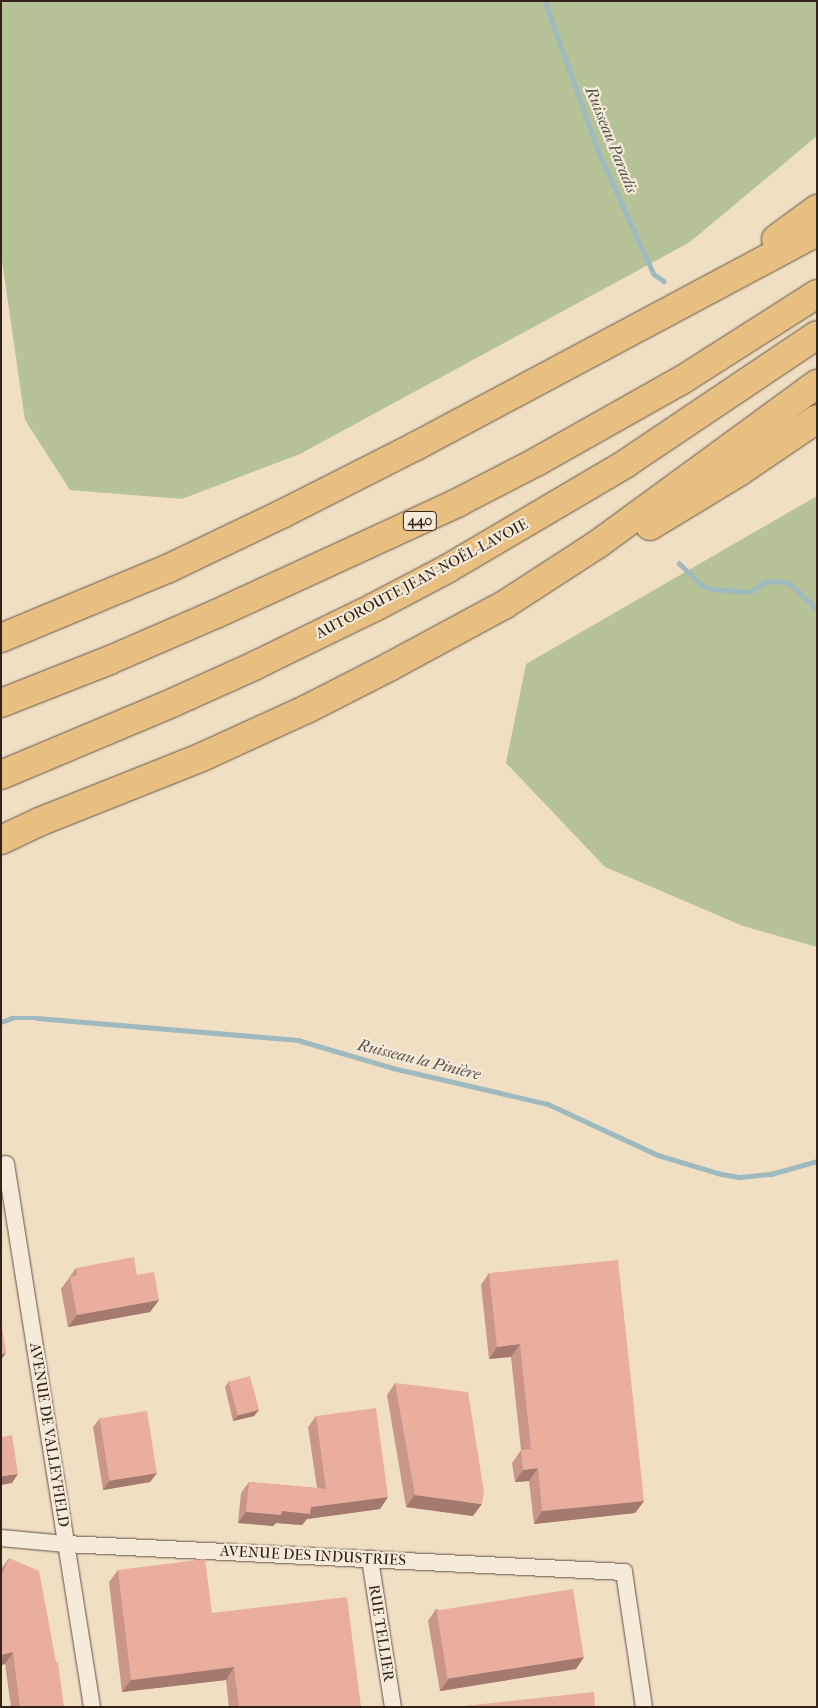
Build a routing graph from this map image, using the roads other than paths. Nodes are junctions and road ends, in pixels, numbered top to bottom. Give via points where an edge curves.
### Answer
1 (817, 209) edge
2 (817, 232) edge
3 (714, 287) junction
4 (817, 294) edge
5 (817, 335) edge
6 (817, 384) edge
7 (817, 419) edge
8 (504, 605) junction
9 (1, 638) edge
10 (1, 703) edge
11 (1, 775) edge
12 (39, 822) junction
13 (1, 836) edge
14 (1, 840) edge
15 (6, 1164) dead end
16 (1, 1538) edge
17 (66, 1544) junction
18 (370, 1560) junction
19 (92, 1707) edge
20 (393, 1707) edge
21 (644, 1707) edge

1 - 3 highway
2 - 3 highway
3 - 9 highway via 416,446 235,538 85,605
4 - 10 highway, 440 via 682,380 563,448 466,498 208,617
5 - 11 highway, AUTOROUTE JEAN-NOËL-LAVOIE via 604,477 409,590 172,703
6 - 8 highway via 598,544
7 - 8 highway via 693,500 534,592
8 - 12 highway via 307,709 202,757
12 - 13 highway
12 - 14 highway
15 - 17 street, AVENUE DE VALLEYFIELD
16 - 17 street, AVENUE DES INDUSTRIES
17 - 18 street, AVENUE DES INDUSTRIES
17 - 19 street, AVENUE DE VALLEYFIELD
18 - 20 street, RUE TELLIER
18 - 21 street, AVENUE DES INDUSTRIES via 624,1572

